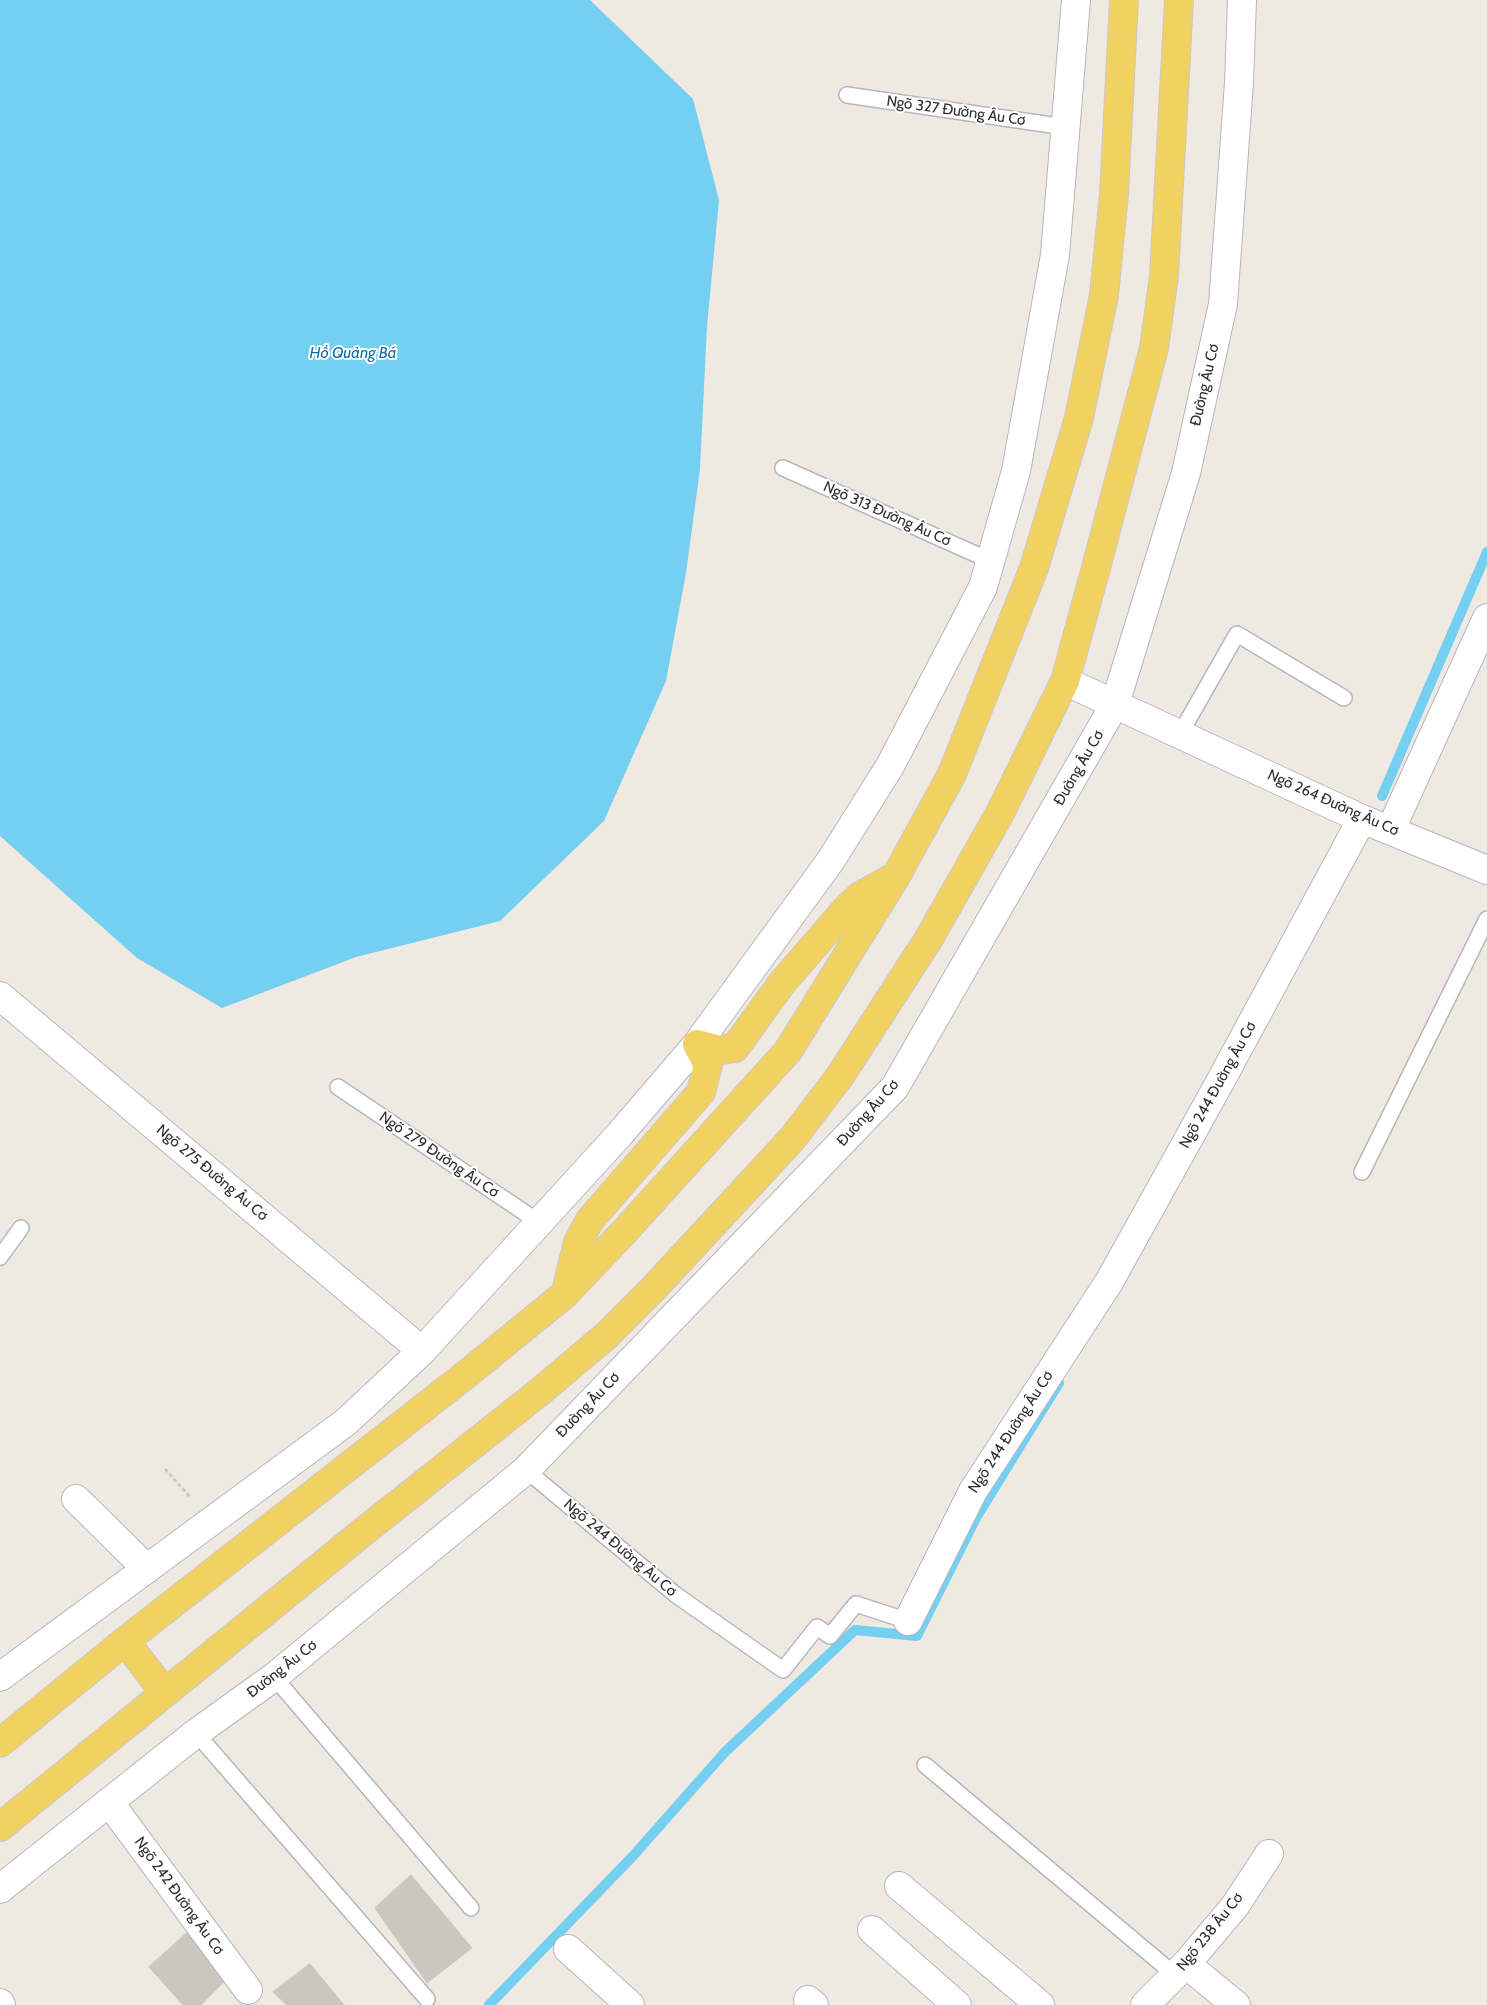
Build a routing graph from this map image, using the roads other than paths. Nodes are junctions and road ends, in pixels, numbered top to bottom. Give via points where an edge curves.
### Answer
1 (1076, 0) edge
2 (1124, 0) edge
3 (1179, 0) edge
4 (1242, 0) edge
5 (847, 95) dead end
6 (1065, 127) junction
7 (784, 468) dead end
8 (991, 561) junction
9 (1487, 618) edge
10 (1065, 681) junction
11 (1344, 698) dead end
12 (1115, 704) junction
13 (1180, 734) junction
14 (1362, 819) junction
15 (1391, 829) junction
16 (1487, 870) edge
17 (896, 876) junction
18 (1487, 919) edge
19 (0, 996) edge
20 (697, 1044) junction
21 (338, 1087) dead end
22 (1362, 1172) dead end
23 (540, 1223) junction
24 (22, 1228) dead end
25 (0, 1257) edge
26 (565, 1294) junction
27 (422, 1351) junction
28 (526, 1470) junction
29 (76, 1499) dead end
30 (147, 1569) junction
31 (908, 1621) joint
32 (124, 1641) junction
33 (0, 1677) edge
34 (274, 1677) junction
35 (165, 1693) junction
36 (196, 1733) junction
37 (0, 1743) edge
38 (926, 1765) dead end
39 (109, 1802) junction
40 (0, 1827) edge
41 (1269, 1854) dead end
42 (899, 1886) dead end
43 (0, 1889) edge
44 (471, 1908) dead end
45 (872, 1930) dead end
46 (568, 1949) dead end
47 (1180, 1970) junction
48 (248, 1990) dead end
49 (427, 1999) dead end
50 (630, 2005) edge
51 (957, 2005) edge
52 (1040, 2005) edge
53 (1145, 2005) edge
54 (1236, 2005) edge

1 - 6 street
2 - 17 main road via 1114,194 1104,295 1079,418 1034,568 1001,654 952,774
3 - 10 main road via 1164,276 1154,348
4 - 12 street, Đường Âu Cơ via 1224,304 1186,473
5 - 6 lane, Ngõ 327 Đường Âu Cơ
6 - 8 street via 1056,255 1016,471
7 - 8 lane, Ngõ 313 Đường Âu Cơ
8 - 20 street via 983,587 890,766 831,860
9 - 15 street
10 - 12 street, Ngõ 264 Đường Âu Cơ
10 - 35 main road via 999,815 928,940 840,1076 792,1139 607,1335
11 - 13 lane via 1237,634
12 - 13 street, Ngõ 264 Đường Âu Cơ
12 - 28 street, Đường Âu Cơ via 895,1087
13 - 14 street, Ngõ 264 Đường Âu Cơ
14 - 15 street, Ngõ 264 Đường Âu Cơ
14 - 31 street, Ngõ 244 Đường Âu Cơ via 1109,1282 972,1491
15 - 16 street, Ngõ 264 Đường Âu Cơ
17 - 20 main road via 860,896 847,908 782,983 735,1048 718,1050
17 - 26 main road via 788,1051
18 - 22 lane
19 - 27 street, Ngõ 275 Đường Âu Cơ
20 - 23 street
20 - 26 main road via 708,1064 701,1092 590,1220 578,1242
21 - 23 lane, Ngõ 279 Đường Âu Cơ
23 - 27 street
24 - 25 lane
26 - 32 main road
27 - 30 street via 346,1422
28 - 31 lane, Ngõ 244 Đường Âu Cơ via 676,1595 783,1670 817,1628 830,1636 856,1604
28 - 34 street, Đường Âu Cơ
29 - 30 street
30 - 33 street
32 - 35 main road
32 - 37 main road
34 - 36 street, Đường Âu Cơ
34 - 44 lane
35 - 40 main road
36 - 39 street, Đường Âu Cơ
36 - 49 lane
38 - 47 lane
39 - 43 street, Đường Âu Cơ
39 - 48 street, Ngõ 242 Đường Âu Cơ
41 - 47 street, Ngõ 238 Âu Cơ via 1235,1906
42 - 52 street
45 - 51 street
46 - 50 street
47 - 53 street, Ngõ 238 Âu Cơ
47 - 54 street

